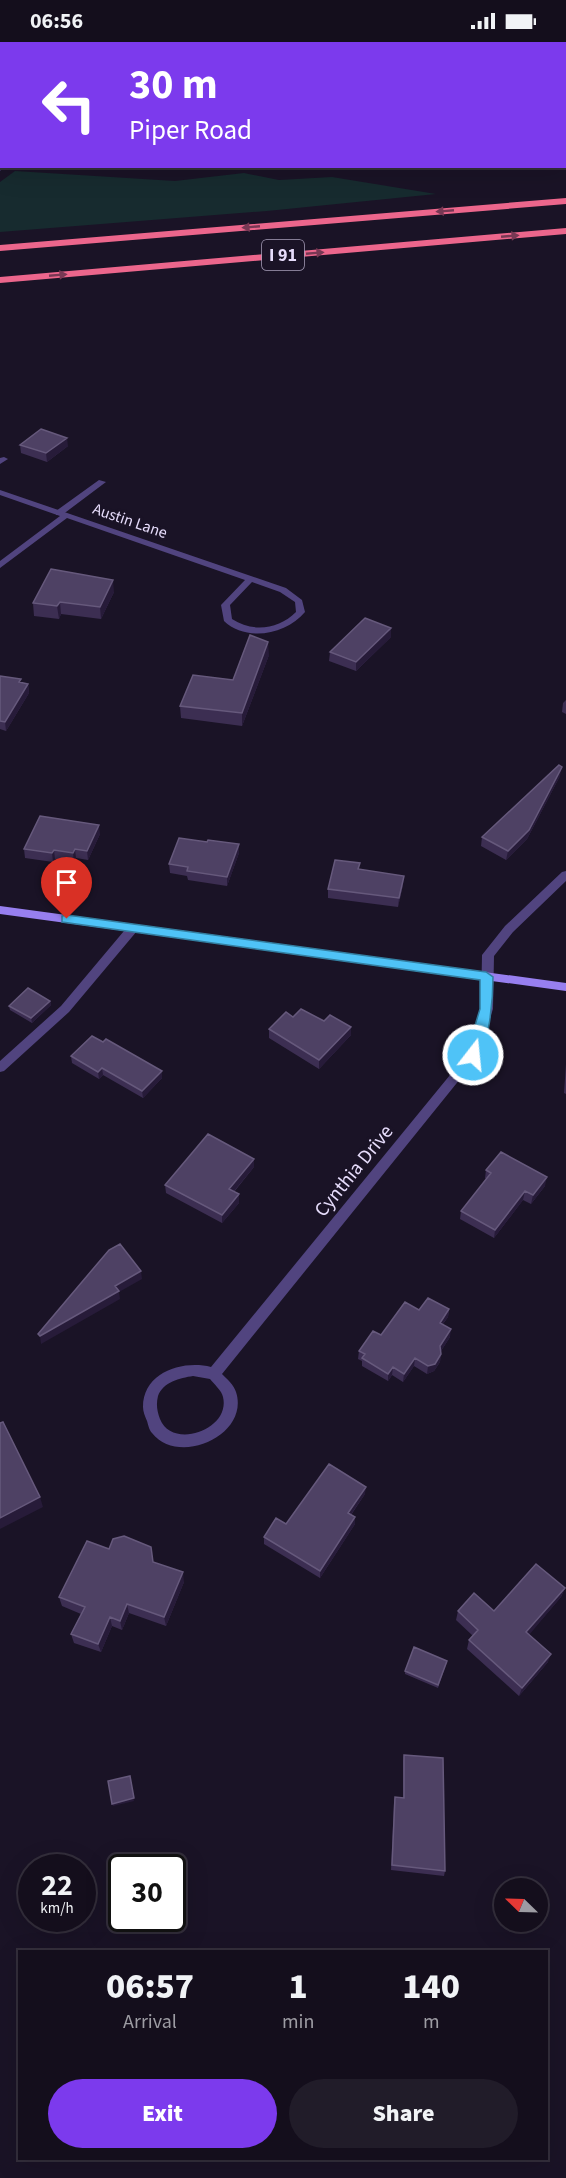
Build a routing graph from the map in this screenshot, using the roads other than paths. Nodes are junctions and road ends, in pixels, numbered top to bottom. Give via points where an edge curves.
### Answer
1 (566, 201) edge
2 (566, 231) edge
3 (0, 248) edge
4 (0, 280) edge
5 (102, 482) dead end
6 (0, 492) edge
7 (63, 514) junction
8 (0, 566) edge
9 (250, 579) junction
10 (566, 875) edge
11 (0, 910) edge
12 (133, 928) junction
13 (486, 977) junction
14 (566, 987) edge
15 (0, 1068) edge
16 (214, 1374) junction

1 -> 3 highway, I 91
4 -> 2 highway, I 91
5 - 7 street
6 - 7 street, Austin Lane
7 - 8 street
7 - 9 street, Austin Lane
9 - 9 street, Austin Lane via 225,605 231,621 264,631 295,620 301,608 294,596
10 - 13 street, Cynthia Drive via 509,929 488,955
11 - 12 street
12 - 13 street
12 - 15 street via 65,1009
13 - 14 street
13 - 16 street, Cynthia Drive via 487,1009 473,1055
16 - 16 street via 228,1389 231,1399 228,1419 221,1428 212,1436 190,1442 179,1441 159,1430 150,1411 161,1382 192,1369

